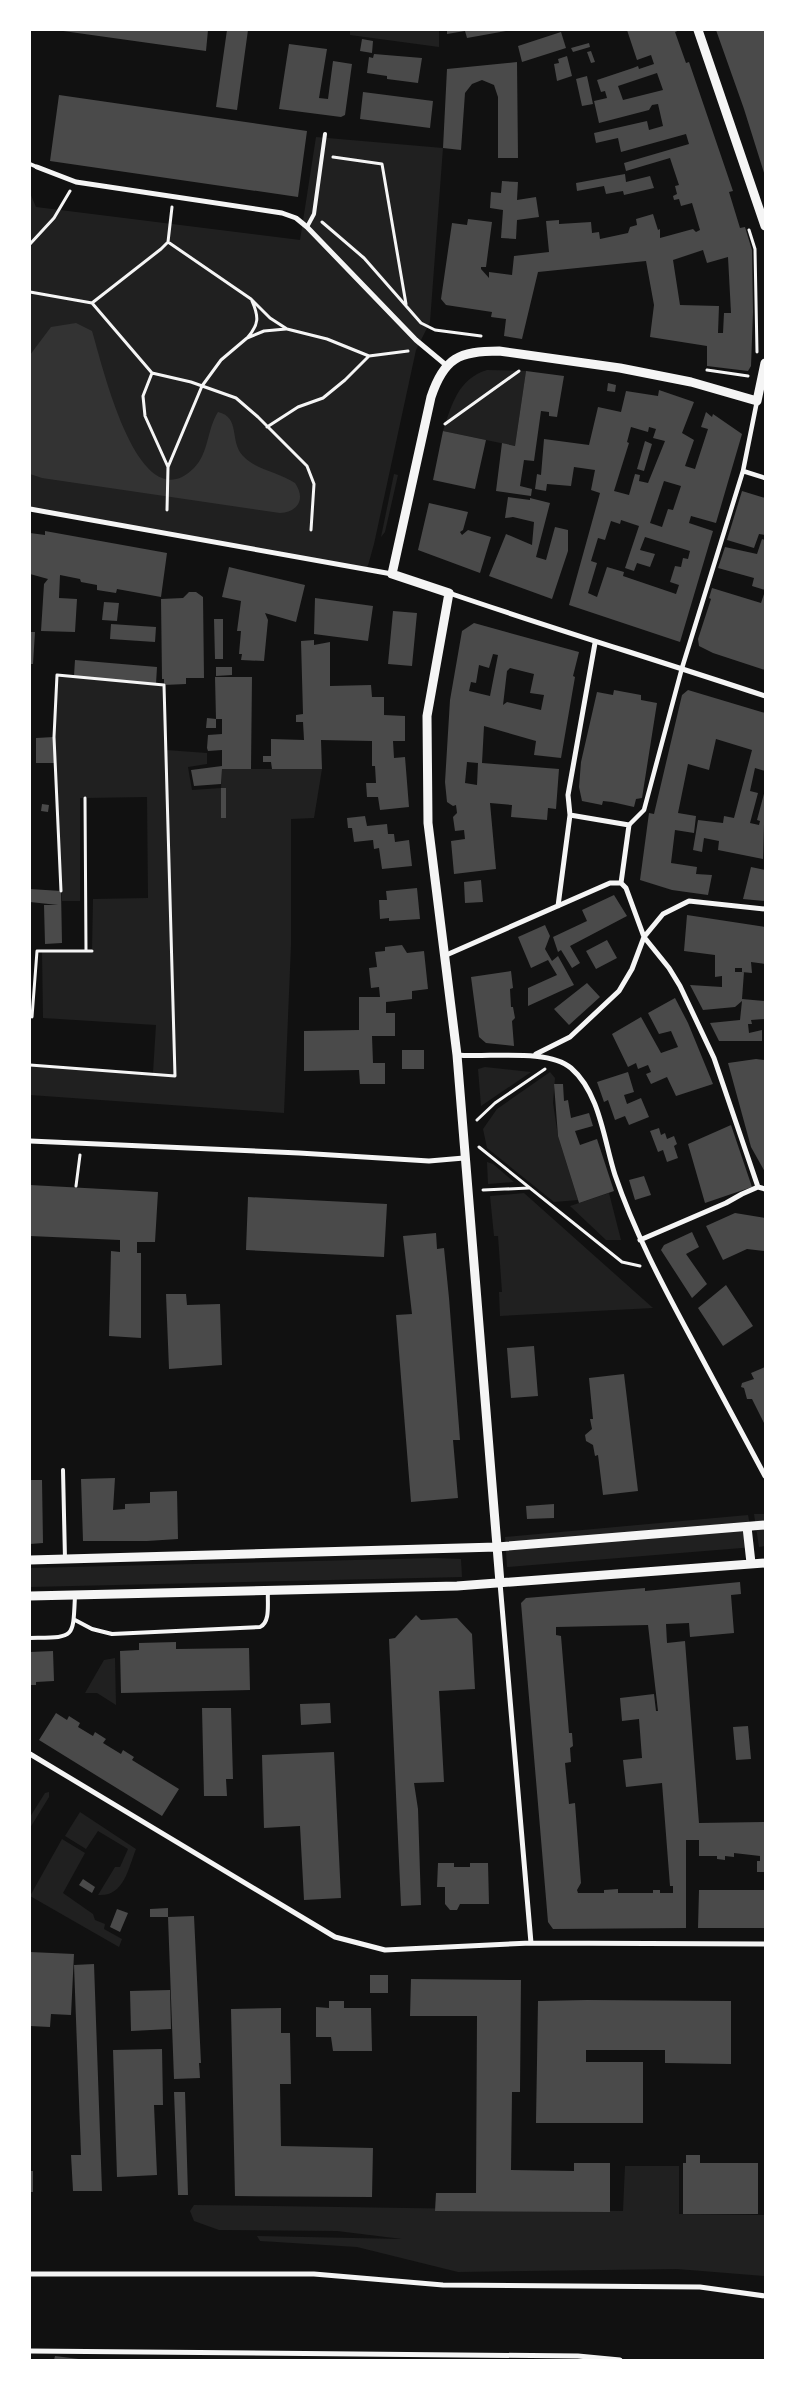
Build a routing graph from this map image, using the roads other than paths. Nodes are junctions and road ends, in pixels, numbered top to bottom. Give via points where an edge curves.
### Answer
1 (698, 30) edge
2 (325, 134) dead end
3 (30, 164) edge
4 (37, 167) joint
5 (765, 226) edge
6 (307, 227) junction
7 (761, 361) edge
8 (446, 365) junction
9 (757, 401) junction
10 (743, 471) junction
11 (765, 478) edge
12 (30, 509) edge
13 (392, 574) junction
14 (449, 593) junction
15 (595, 643) junction
16 (682, 668) junction
17 (765, 696) edge
18 (570, 815) junction
19 (628, 825) junction
20 (621, 883) junction
21 (558, 906) junction
22 (765, 909) edge
23 (644, 937) junction
24 (444, 956) junction
25 (457, 1055) junction
26 (535, 1055) junction
27 (30, 1141) edge
28 (464, 1158) junction
29 (758, 1188) junction
30 (765, 1189) edge
31 (640, 1240) junction
32 (63, 1470) dead end
33 (765, 1476) edge
34 (765, 1525) edge
35 (748, 1527) junction
36 (497, 1547) junction
37 (65, 1559) junction
38 (30, 1560) edge
39 (765, 1562) edge
40 (751, 1563) junction
41 (500, 1583) junction
42 (268, 1591) junction
43 (75, 1595) junction
44 (30, 1596) edge
45 (75, 1620) junction
46 (30, 1638) edge
47 (30, 1754) edge
48 (531, 1943) junction
49 (765, 1944) edge
50 (30, 2274) edge
51 (765, 2296) edge
52 (30, 2351) edge
53 (620, 2360) edge

1 - 5 street
2 - 6 lane via 314,214
3 - 4 lane
4 - 6 street via 76,182 282,214 296,218
6 - 8 street via 416,340
7 - 9 street
8 - 9 street via 462,354 499,351 620,368 691,382
8 - 13 street via 438,376 431,397
9 - 10 street
10 - 11 street
10 - 16 street
12 - 13 street
13 - 14 street
14 - 15 street
14 - 24 street via 427,716 428,823
15 - 16 street
15 - 18 street via 568,795
16 - 17 street
16 - 19 street via 644,810
18 - 19 street
18 - 21 street
19 - 20 street
20 - 21 street via 610,883
20 - 23 street via 626,888
21 - 24 street
22 - 23 street via 688,901 663,914
23 - 26 street via 632,969 619,991 570,1037
23 - 29 street via 669,968 714,1058
24 - 25 street
25 - 26 street
25 - 28 street
26 - 31 street via 570,1067 586,1085
27 - 28 street via 429,1161
28 - 36 street
29 - 30 street
29 - 31 street
31 - 33 street
32 - 37 lane
34 - 35 street
35 - 36 street
35 - 40 street
36 - 37 street
36 - 41 street
37 - 38 street
39 - 40 street
40 - 41 street
41 - 42 street
41 - 48 street
42 - 43 street
42 - 45 lane via 267,1619 263,1626 112,1634
43 - 44 street
43 - 45 lane
45 - 46 lane via 72,1631 62,1637
47 - 48 street via 335,1937 385,1950
48 - 49 street
50 - 51 street via 314,2274 443,2285 700,2287
52 - 53 street via 578,2356

